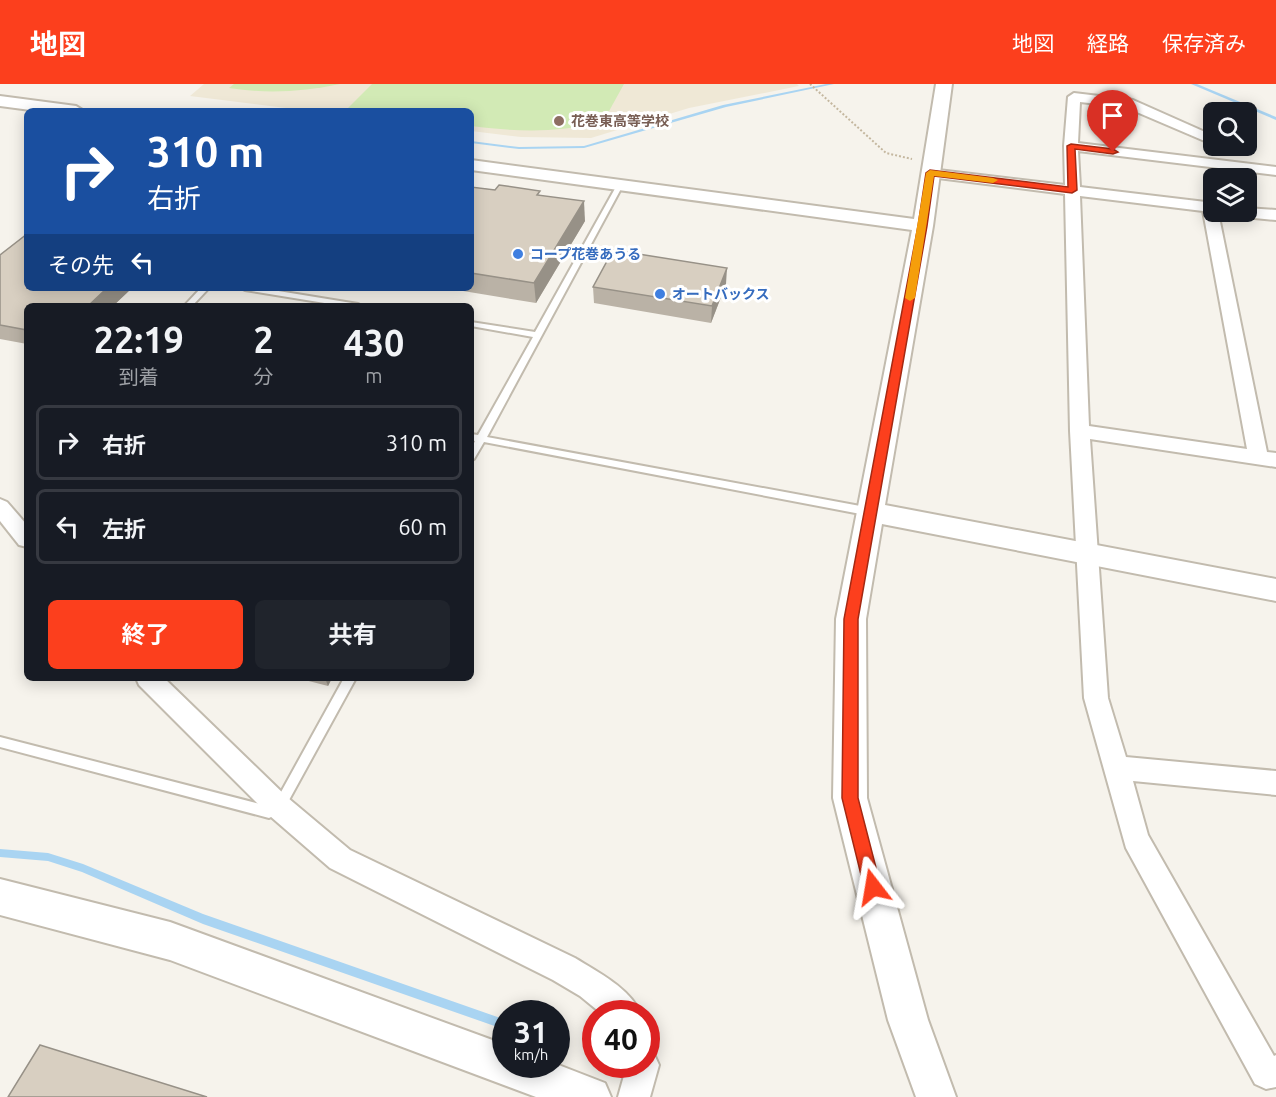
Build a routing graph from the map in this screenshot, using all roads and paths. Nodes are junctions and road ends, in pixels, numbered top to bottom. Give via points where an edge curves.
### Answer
1 (810, 84) edge
2 (944, 84) edge
3 (821, 94) dead end
4 (0, 101) edge
5 (53, 108) edge
6 (1203, 136) edge
7 (1071, 146) junction
8 (1218, 156) edge
9 (474, 165) edge
10 (1220, 165) junction
11 (1276, 171) edge
12 (930, 173) junction
13 (620, 185) junction
14 (1072, 190) junction
15 (1203, 206) edge
16 (1257, 214) edge
17 (1276, 216) edge
18 (1215, 222) edge
19 (923, 226) junction
20 (202, 291) edge
21 (264, 291) edge
22 (191, 303) edge
23 (339, 303) edge
24 (474, 324) edge
25 (538, 334) junction
26 (1080, 431) junction
27 (476, 438) edge
28 (1267, 459) edge
29 (0, 507) edge
30 (871, 512) junction
31 (24, 535) edge
32 (1086, 554) junction
33 (1276, 590) edge
34 (151, 681) edge
35 (348, 681) edge
36 (0, 742) edge
37 (1116, 768) junction
38 (1276, 783) edge
39 (279, 807) junction
40 (0, 897) edge
41 (609, 1000) edge
42 (1276, 1071) edge
43 (639, 1078) edge
44 (591, 1097) edge
45 (634, 1097) edge
46 (936, 1097) edge

1 - 3 path
2 - 12 street
4 - 5 street
6 - 7 street via 1128,103 1074,97
7 - 10 street
7 - 14 street
8 - 10 street
9 - 13 street
10 - 11 street
12 - 14 street
12 - 19 street
13 - 19 street
13 - 25 lane
14 - 15 street
14 - 26 street
16 - 17 street
18 - 28 street
19 - 30 street
20 - 22 lane
21 - 23 lane
24 - 25 lane
25 - 27 lane
26 - 28 street
26 - 32 street
27 - 30 lane
29 - 31 street
30 - 32 street
30 - 46 street via 851,619 850,798 908,1020
32 - 33 street
32 - 37 street via 1096,698
34 - 39 street
35 - 39 lane
36 - 39 lane via 259,811
37 - 38 street
37 - 42 street via 1136,839 1266,1072
39 - 41 street via 340,859 564,969
40 - 44 street via 170,941
43 - 45 street

